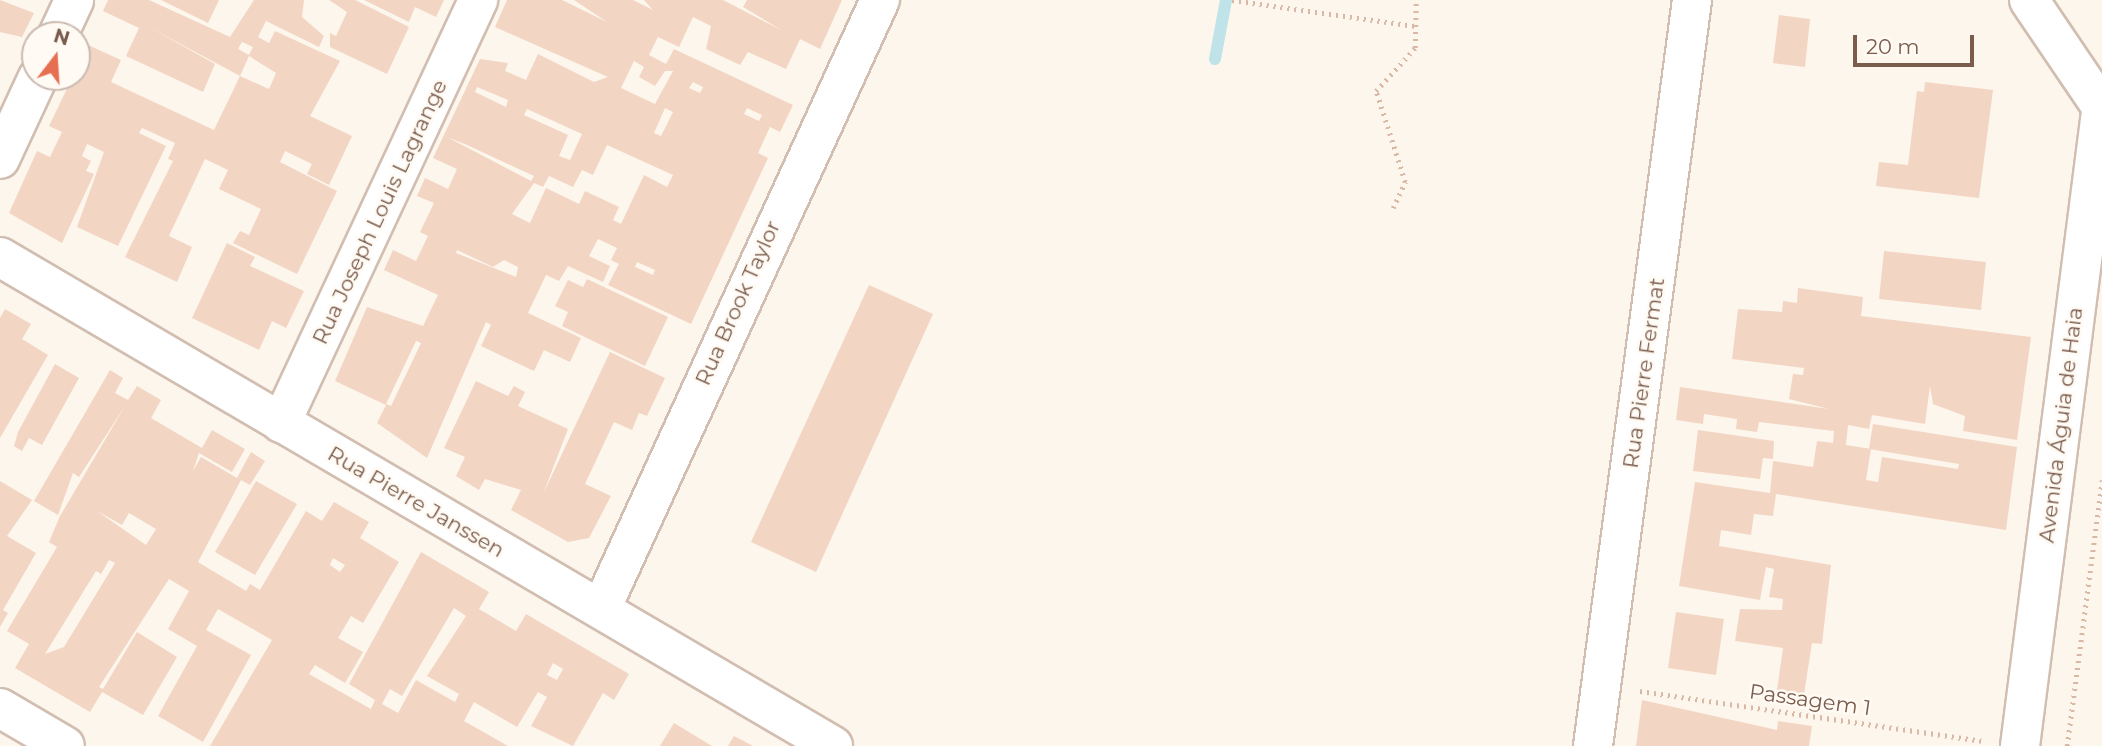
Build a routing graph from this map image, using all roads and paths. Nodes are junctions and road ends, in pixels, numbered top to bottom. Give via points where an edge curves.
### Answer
1 (74, 0) edge
2 (478, 0) edge
3 (880, 0) edge
4 (1232, 0) edge
5 (1416, 0) edge
6 (1692, 0) edge
7 (2029, 0) edge
8 (64, 21) edge
9 (1415, 26) junction
10 (32, 91) edge
11 (2102, 106) edge
12 (0, 159) edge
13 (1394, 208) dead end
14 (0, 257) edge
15 (281, 423) junction
16 (2102, 480) edge
17 (601, 609) junction
18 (1601, 686) junction
19 (20, 727) edge
20 (2003, 744) edge
21 (65, 746) edge
22 (833, 746) edge
23 (1593, 746) edge
24 (2067, 746) edge

1 - 8 street
2 - 15 street, Rua Joseph Louis Lagrange
3 - 17 street, Rua Brook Taylor
4 - 9 path
5 - 9 path
6 - 18 street, Rua Pierre Fermat
7 - 11 street
9 - 13 path via 1415,48 1376,91 1405,182
10 - 12 street
11 - 20 street, Avenida Águia de Haia
14 - 15 street, Rua Pierre Janssen
15 - 17 street, Rua Pierre Janssen
16 - 24 path
17 - 22 street, Rua Pierre Janssen
18 - 20 path, Passagem 1
18 - 23 street, Rua Pierre Fermat
19 - 21 street

